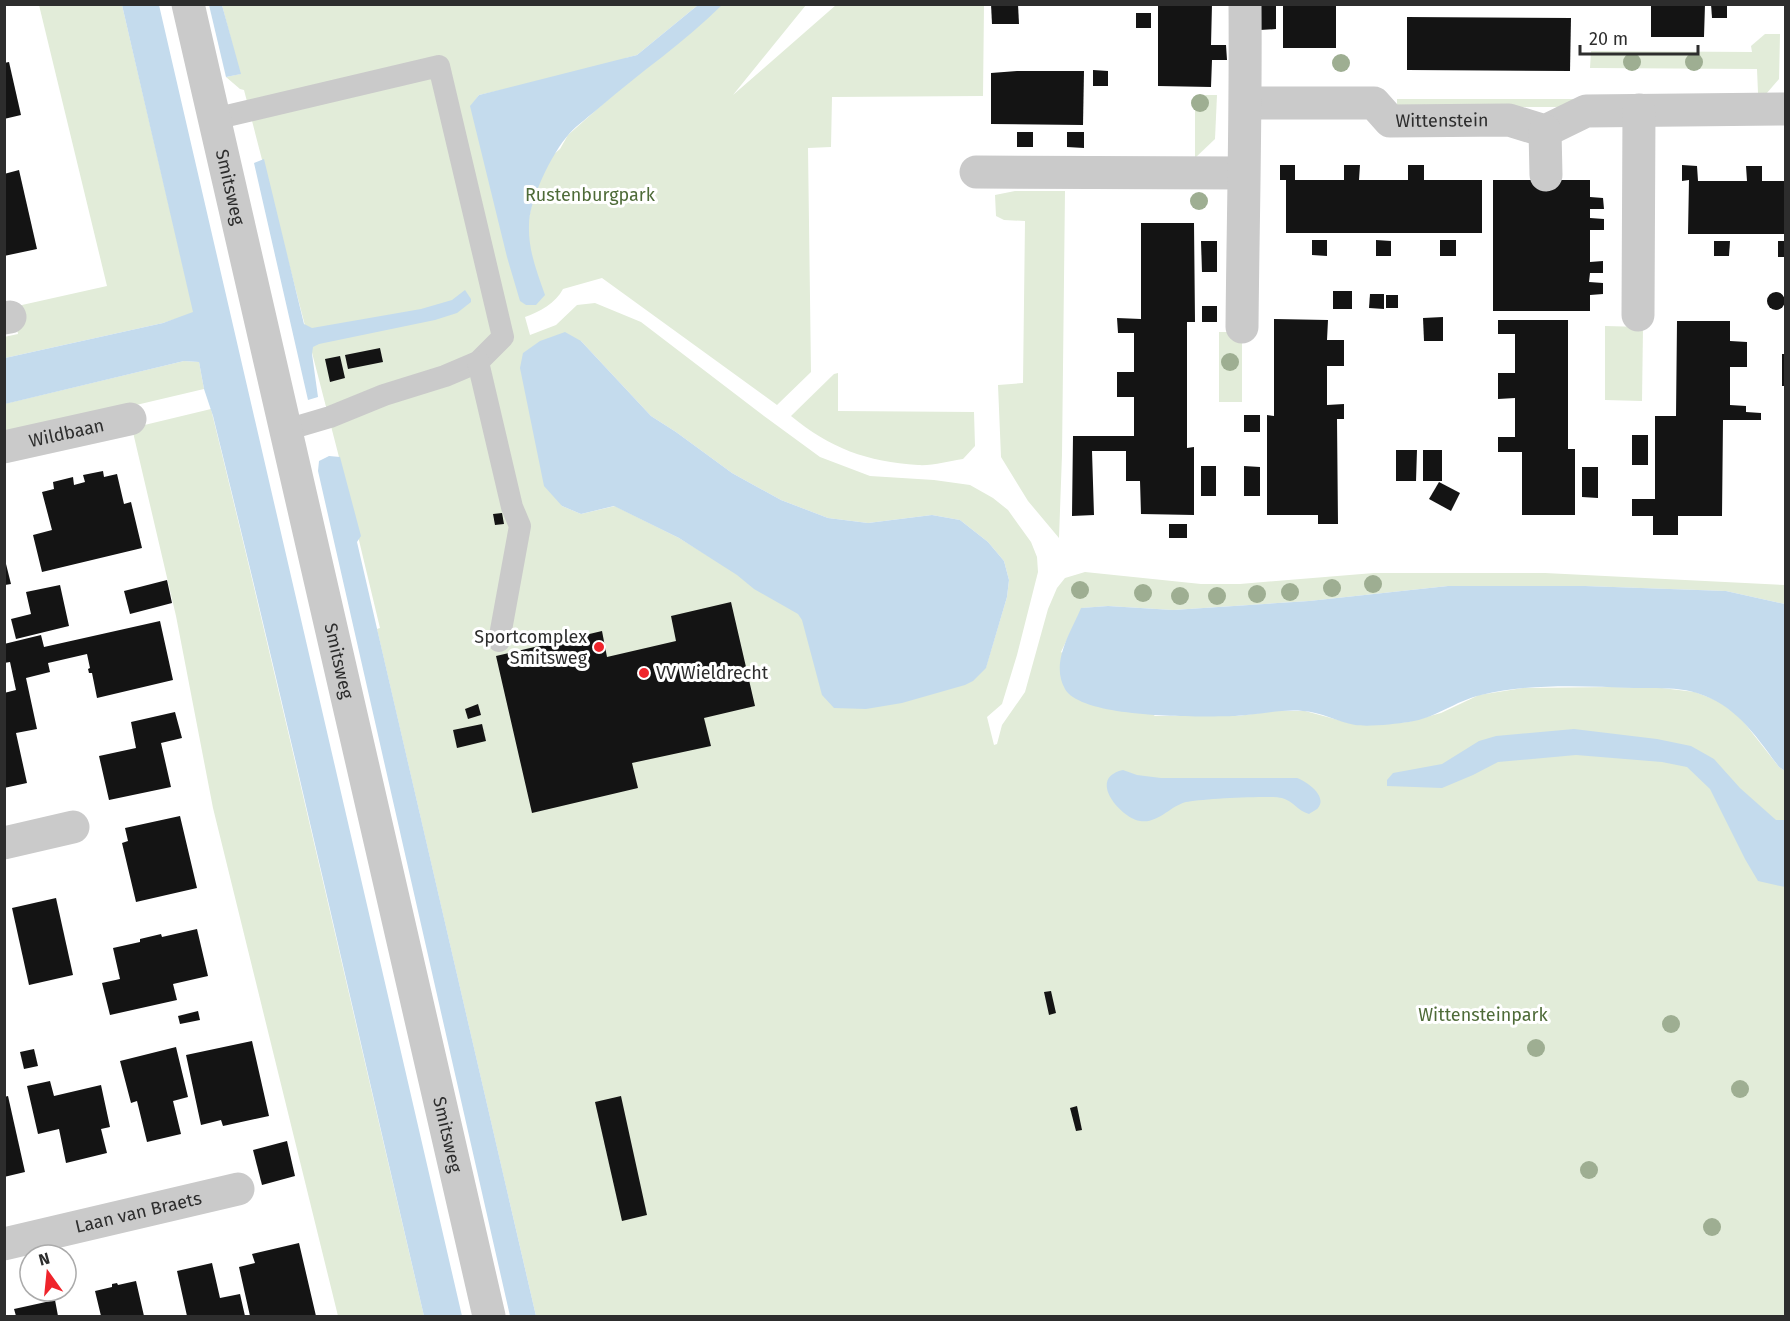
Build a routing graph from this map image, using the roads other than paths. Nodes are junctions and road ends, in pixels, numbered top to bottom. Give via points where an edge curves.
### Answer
1 (188, 4) edge
2 (1245, 4) edge
3 (1246, 103) junction
4 (1785, 109) edge
5 (1639, 110) junction
6 (214, 118) junction
7 (1545, 131) junction
8 (976, 172) dead end
9 (1243, 173) junction
10 (1545, 175) dead end
11 (1638, 315) dead end
12 (1242, 327) dead end
13 (478, 362) junction
14 (130, 419) dead end
15 (286, 430) junction
16 (4, 447) edge
17 (499, 641) dead end
18 (74, 827) dead end
19 (4, 843) edge
20 (238, 1189) dead end
21 (4, 1244) edge
22 (489, 1317) edge

1 - 6 street, Smitsweg
2 - 3 street
3 - 7 street, Wittenstein via 1374,103 1390,121 1509,120
3 - 9 street
4 - 5 street
5 - 7 street via 1586,111
5 - 11 street
6 - 13 lane via 439,66 503,337
6 - 15 street, Smitsweg
7 - 10 street
8 - 9 street
9 - 12 street
13 - 15 lane
13 - 17 lane via 512,507 520,525
14 - 16 street, Wildbaan
15 - 22 street, Smitsweg
18 - 19 street
20 - 21 street, Laan van Braets

